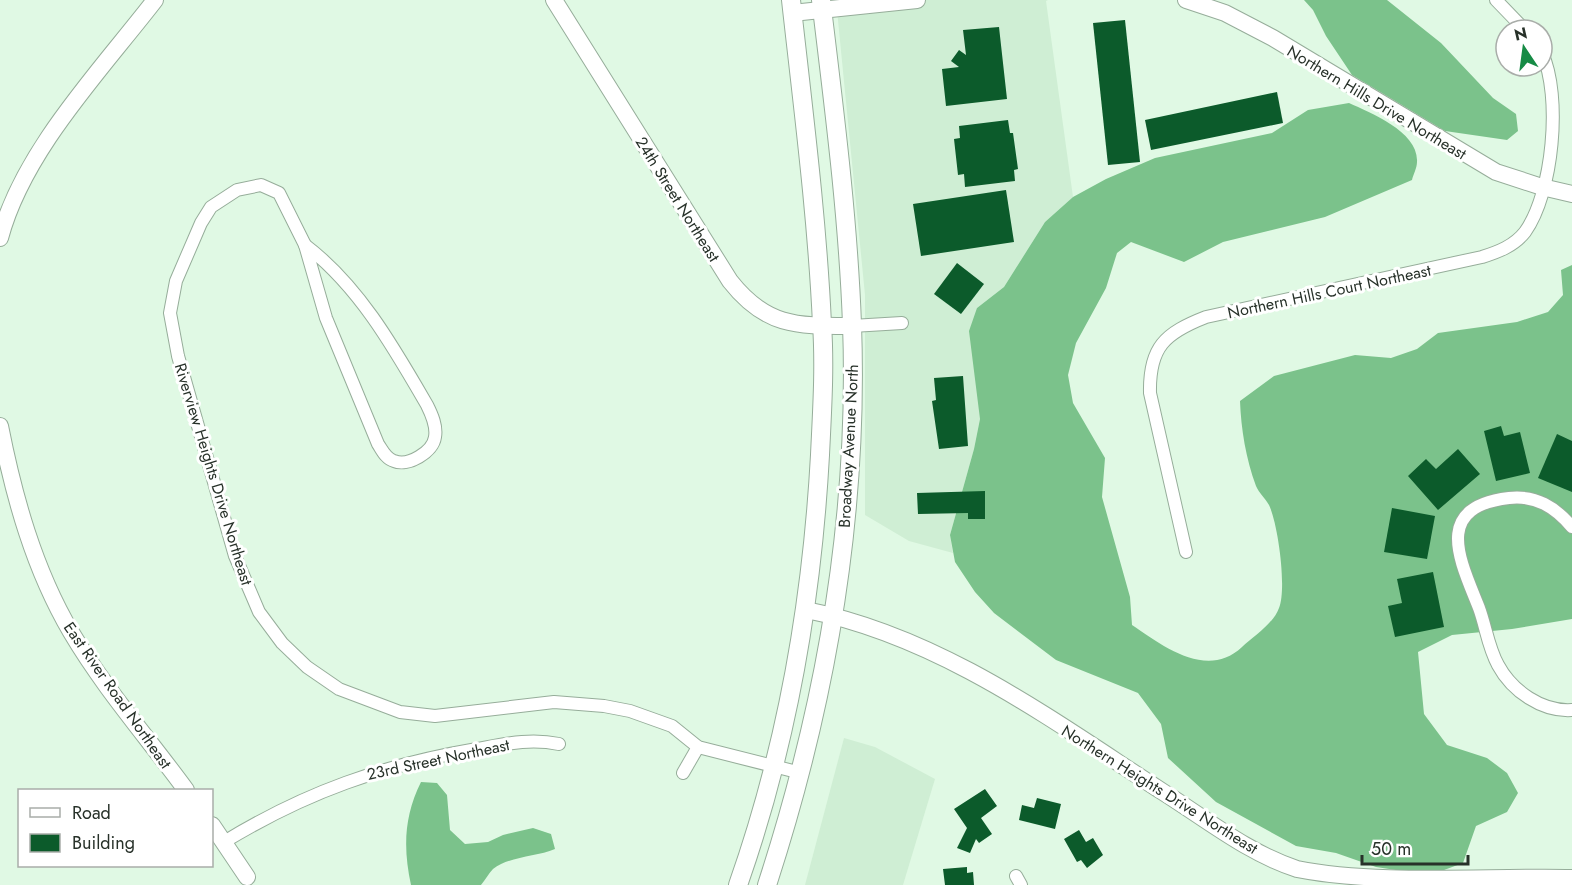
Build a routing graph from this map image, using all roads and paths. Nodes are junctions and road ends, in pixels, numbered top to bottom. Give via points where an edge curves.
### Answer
1 (155, 0) edge
2 (554, 0) edge
3 (917, 0) edge
4 (1186, 0) edge
5 (1496, 0) edge
6 (822, 5) edge
7 (792, 7) edge
8 (1513, 18) edge
9 (1551, 78) edge
10 (1542, 188) junction
11 (1572, 194) edge
12 (0, 238) edge
13 (305, 245) junction
14 (902, 323) dead end
15 (823, 326) junction
16 (852, 326) junction
17 (0, 426) edge
18 (1572, 528) edge
19 (1186, 552) dead end
20 (806, 610) junction
21 (835, 615) junction
22 (1572, 710) edge
23 (559, 744) dead end
24 (698, 747) junction
25 (774, 766) junction
26 (683, 773) dead end
27 (801, 773) junction
28 (185, 789) edge
29 (213, 826) edge
30 (224, 842) junction
31 (247, 877) dead end
32 (1572, 878) edge
33 (1340, 882) edge
34 (738, 885) edge
35 (767, 885) edge

1 - 12 street via 47,142 18,191
2 - 15 street, 24th Street Northeast via 738,292 750,305 780,321
3 - 6 street
4 - 10 street, Northern Hills Drive Northeast via 1226,13 1273,38 1480,164
5 - 8 street
6 - 7 street
6 - 16 main road, Broadway Avenue North
7 - 15 main road, Broadway Avenue North
9 - 10 street, Northern Hills Court Northeast via 1553,128
10 - 11 street, Northern Hills Drive Northeast
10 - 19 street, Northern Hills Court Northeast via 1524,232 1499,251 1206,317 1184,326 1156,351 1150,369 1150,393
13 - 13 street, Riverview Heights Drive Northeast via 326,318 378,444 392,461 399,463 419,457 434,442 433,416 352,290
13 - 24 street, Riverview Heights Drive Northeast via 279,193 261,185 237,190 211,207 201,223 176,280 170,313 178,356 235,556 250,595 269,627 321,678 356,697 399,712 435,716 554,702 604,706 672,726
14 - 16 street
15 - 16 street, 24th Street Northeast
15 - 20 main road, Broadway Avenue North via 818,494
16 - 21 main road, Broadway Avenue North via 851,443
17 - 28 street, East River Road Northeast via 24,523 57,605 82,649
18 - 22 street via 1551,507 1534,499 1520,497 1478,505 1460,528 1459,561 1498,665 1509,682 1545,706
20 - 21 street, Northern Heights Drive Northeast
20 - 25 main road, Broadway Avenue North via 792,697
21 - 27 main road, Broadway Avenue North
21 - 33 street, Northern Heights Drive Northeast via 902,638 967,670 1255,851
23 - 30 street, 23rd Street Northeast via 526,741 373,772 300,800
24 - 25 street, Riverview Heights Drive Northeast
24 - 26 street
25 - 27 street, Riverview Heights Drive Northeast
25 - 34 main road, Broadway Avenue North
27 - 35 main road, Broadway Avenue North
29 - 30 street
30 - 31 street
32 - 33 street, Northern Heights Drive Northeast

